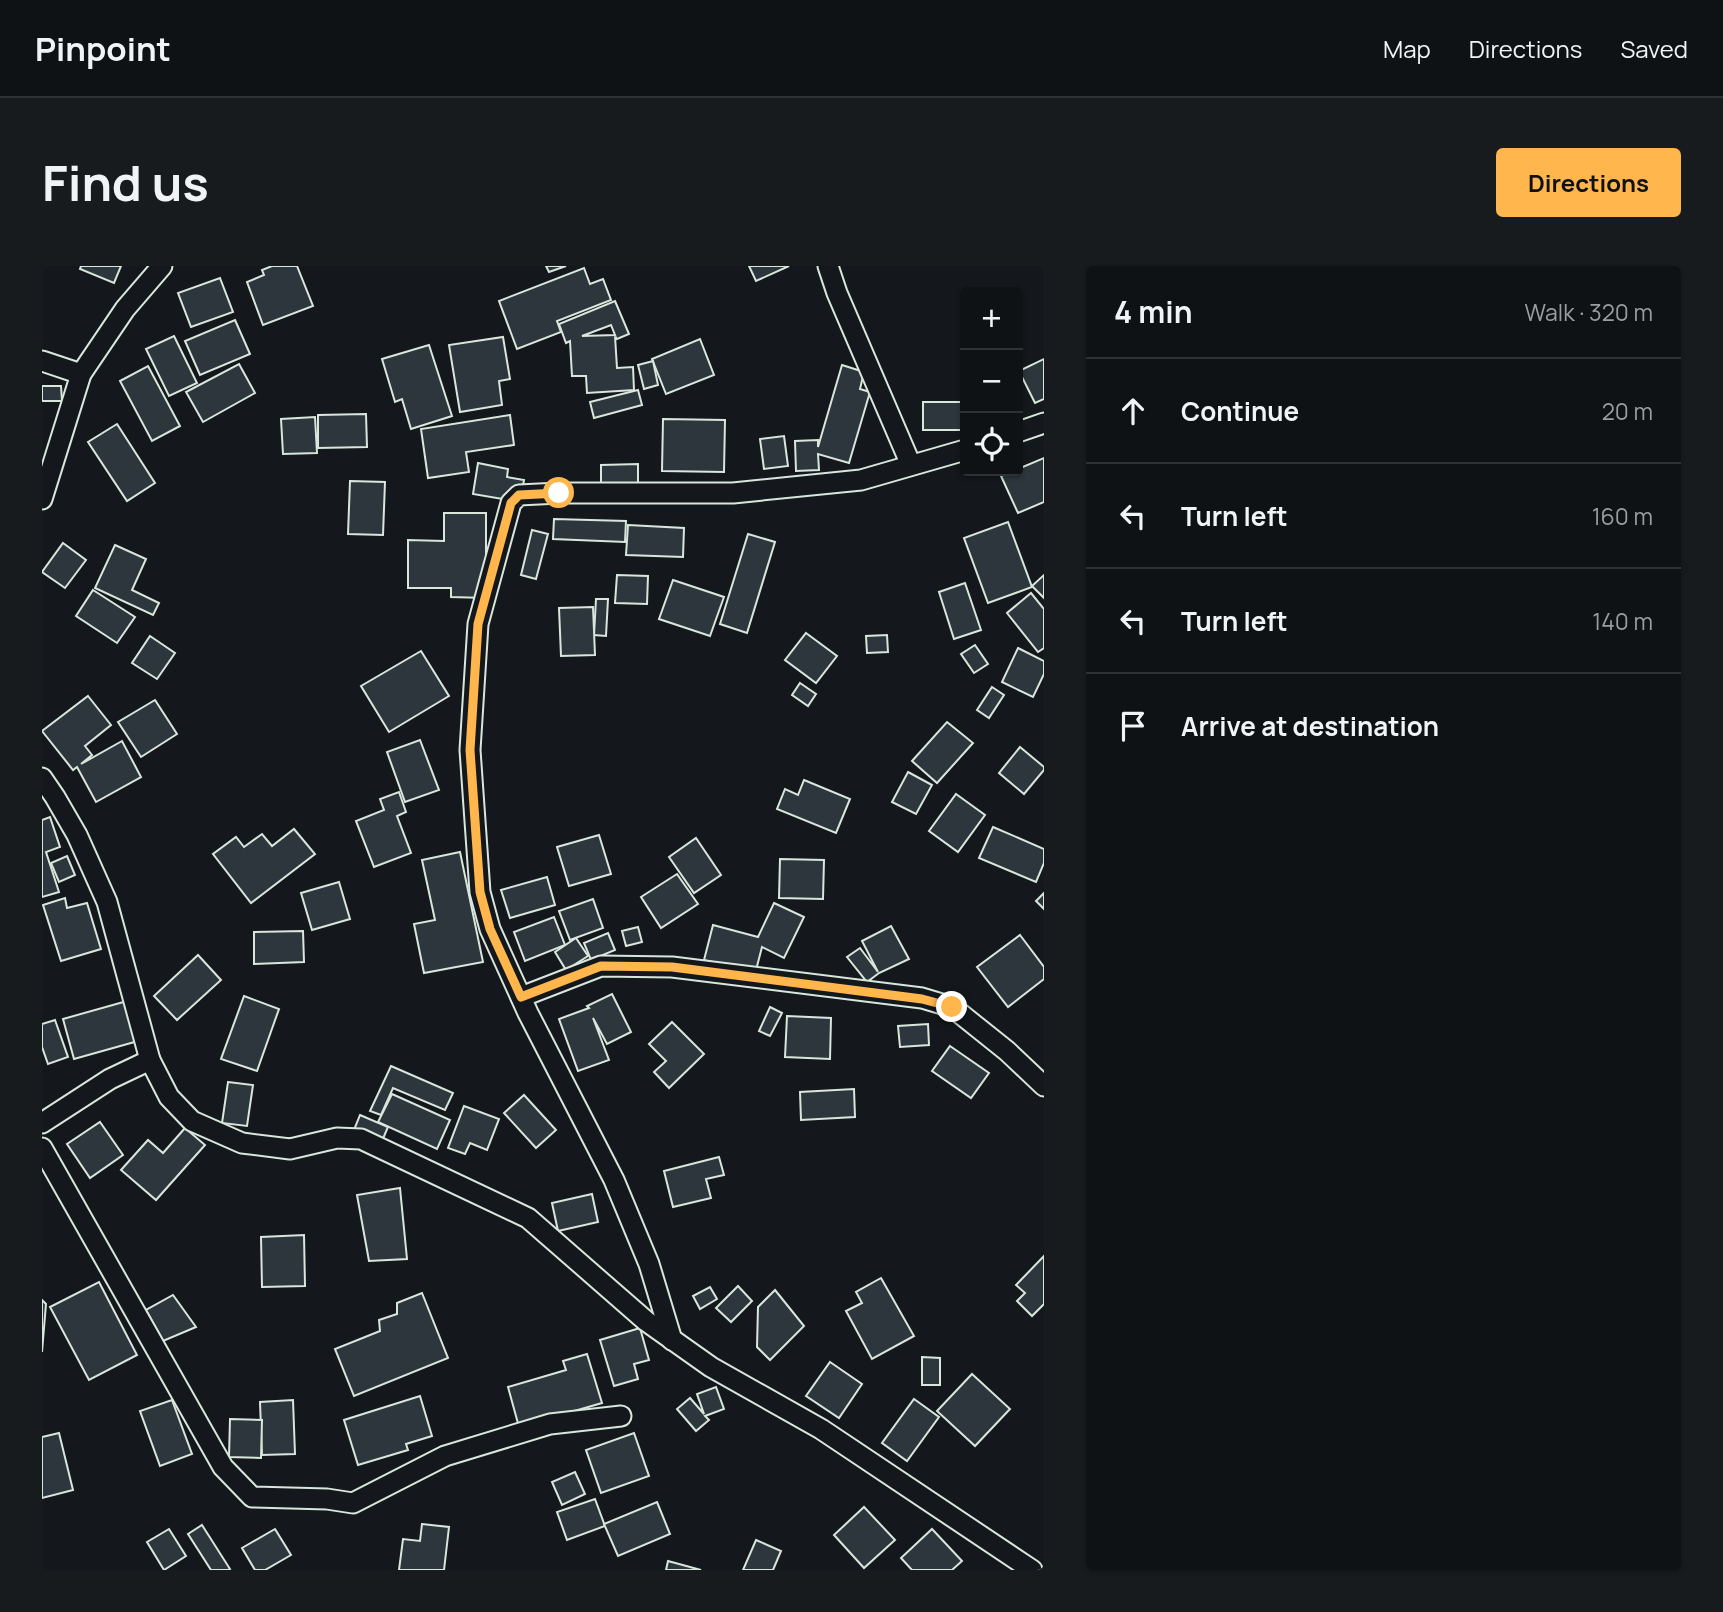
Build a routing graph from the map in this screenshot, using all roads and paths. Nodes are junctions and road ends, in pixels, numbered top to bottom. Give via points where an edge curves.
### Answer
1 (162, 266) edge
2 (828, 266) edge
3 (42, 361) edge
4 (80, 374) junction
5 (1044, 423) edge
6 (1023, 430) edge
7 (960, 451) edge
8 (911, 466) junction
9 (42, 499) edge
10 (42, 778) edge
11 (521, 997) junction
12 (150, 1060) junction
13 (1044, 1086) edge
14 (42, 1123) edge
15 (42, 1147) edge
16 (672, 1340) junction
17 (621, 1416) dead end
18 (1032, 1570) edge

1 - 4 street
2 - 8 street
3 - 4 street
4 - 9 street
5 - 6 street
7 - 8 street
8 - 11 street via 861,480 733,493 559,493 519,495 511,503 478,624 470,750 480,892 490,929
10 - 12 street via 77,835 107,902
11 - 13 street via 601,966 672,967 922,999 952,1007
11 - 16 street via 614,1180 649,1264
12 - 14 street via 110,1079
12 - 16 street via 169,1097 192,1121 242,1143 290,1149 337,1138 362,1139 528,1217
15 - 17 street via 223,1466 252,1497 353,1503 445,1456 550,1424
16 - 18 street via 821,1429

